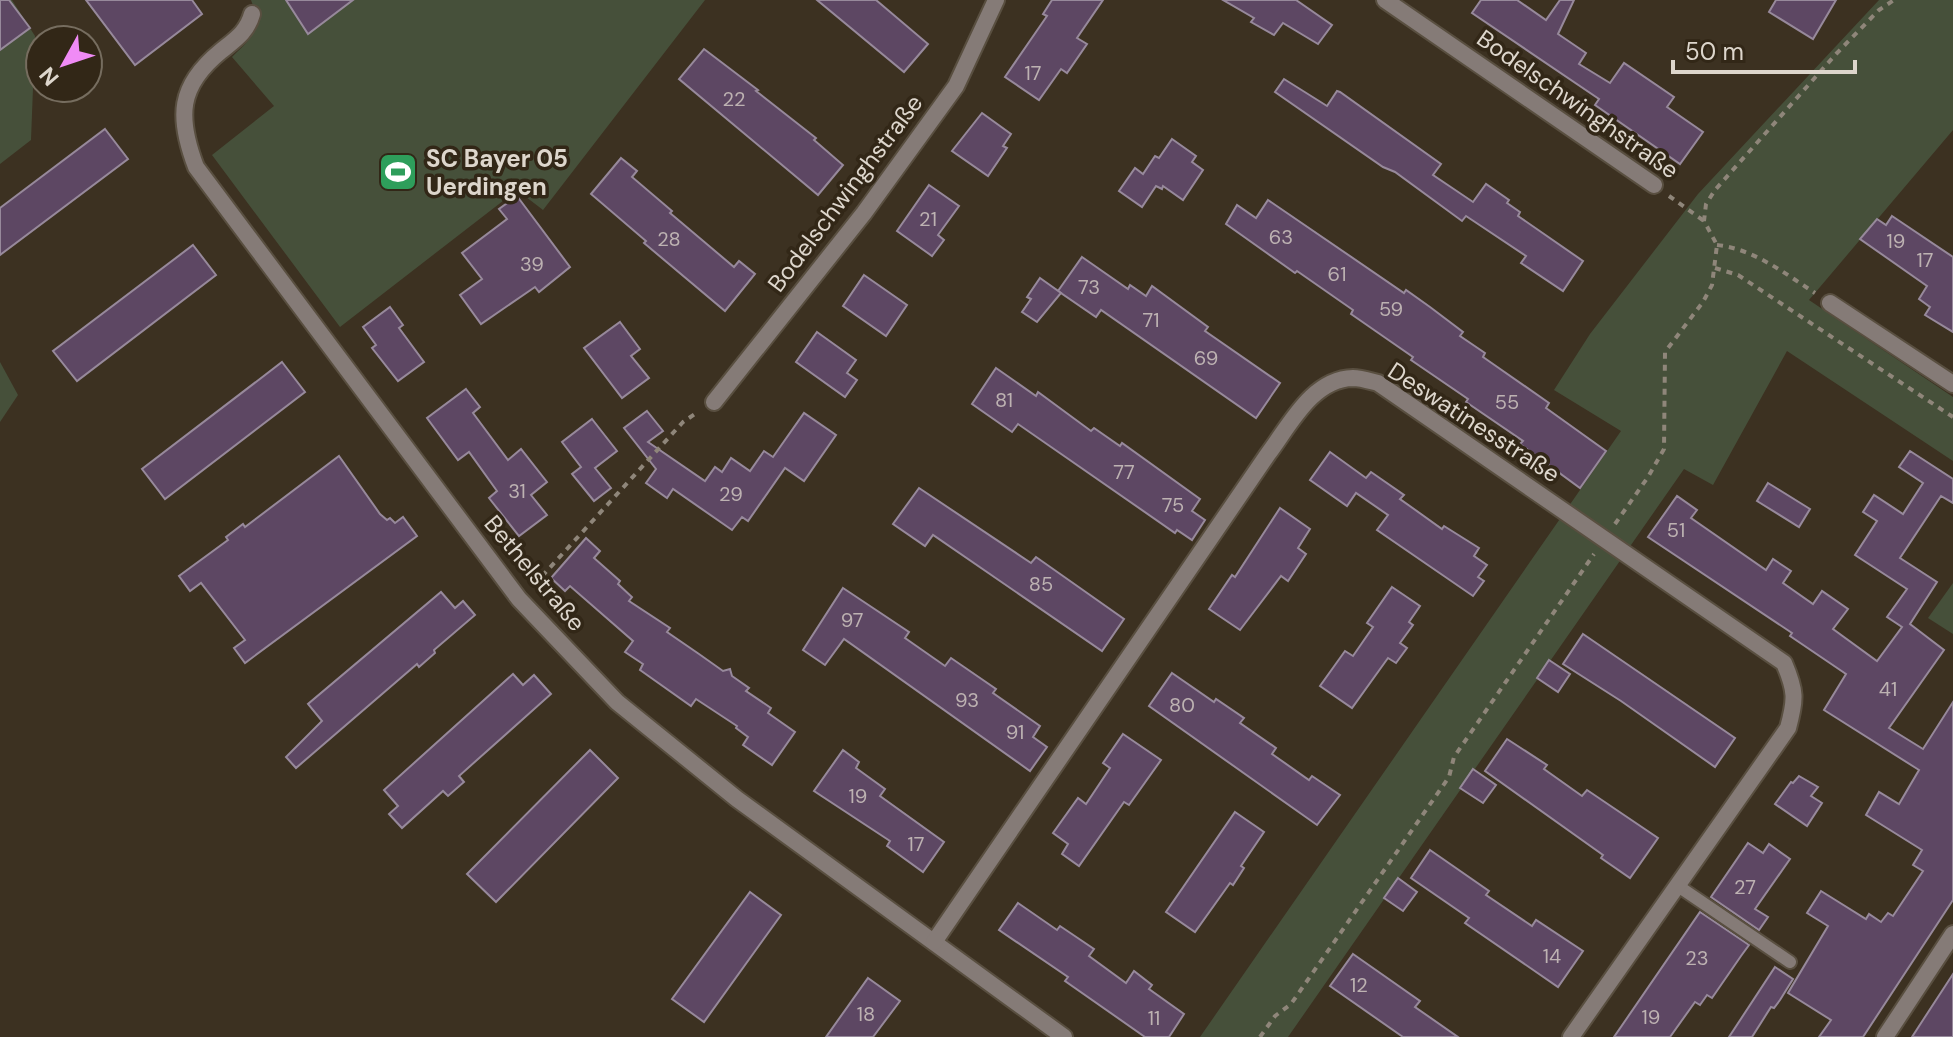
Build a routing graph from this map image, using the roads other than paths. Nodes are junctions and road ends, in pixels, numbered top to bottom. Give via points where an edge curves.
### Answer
1 (996, 0) edge
2 (1385, 0) edge
3 (252, 14) dead end
4 (1654, 185) road end
5 (1830, 303) road end
6 (1953, 384) edge
7 (714, 402) road end
8 (1678, 886) junction
9 (1953, 934) edge
10 (934, 942) junction
11 (1790, 962) dead end
12 (1064, 1037) edge
13 (1571, 1037) edge
14 (1885, 1037) edge

1 - 7 street, Bodelschwinghstraße via 956,86 864,213
2 - 4 street, Bodelschwinghstraße
3 - 10 street, Bethelstraße via 247,30 200,67 190,88 183,116 196,167 519,599 617,702 737,799
5 - 6 street
8 - 10 street, Deswatinesstraße via 1788,728 1796,700 1784,663 1378,383 1354,378 1329,383 1312,395 1268,454
8 - 11 lane
8 - 13 street, Deswatinesstraße
9 - 14 street
10 - 12 street, Bethelstraße

